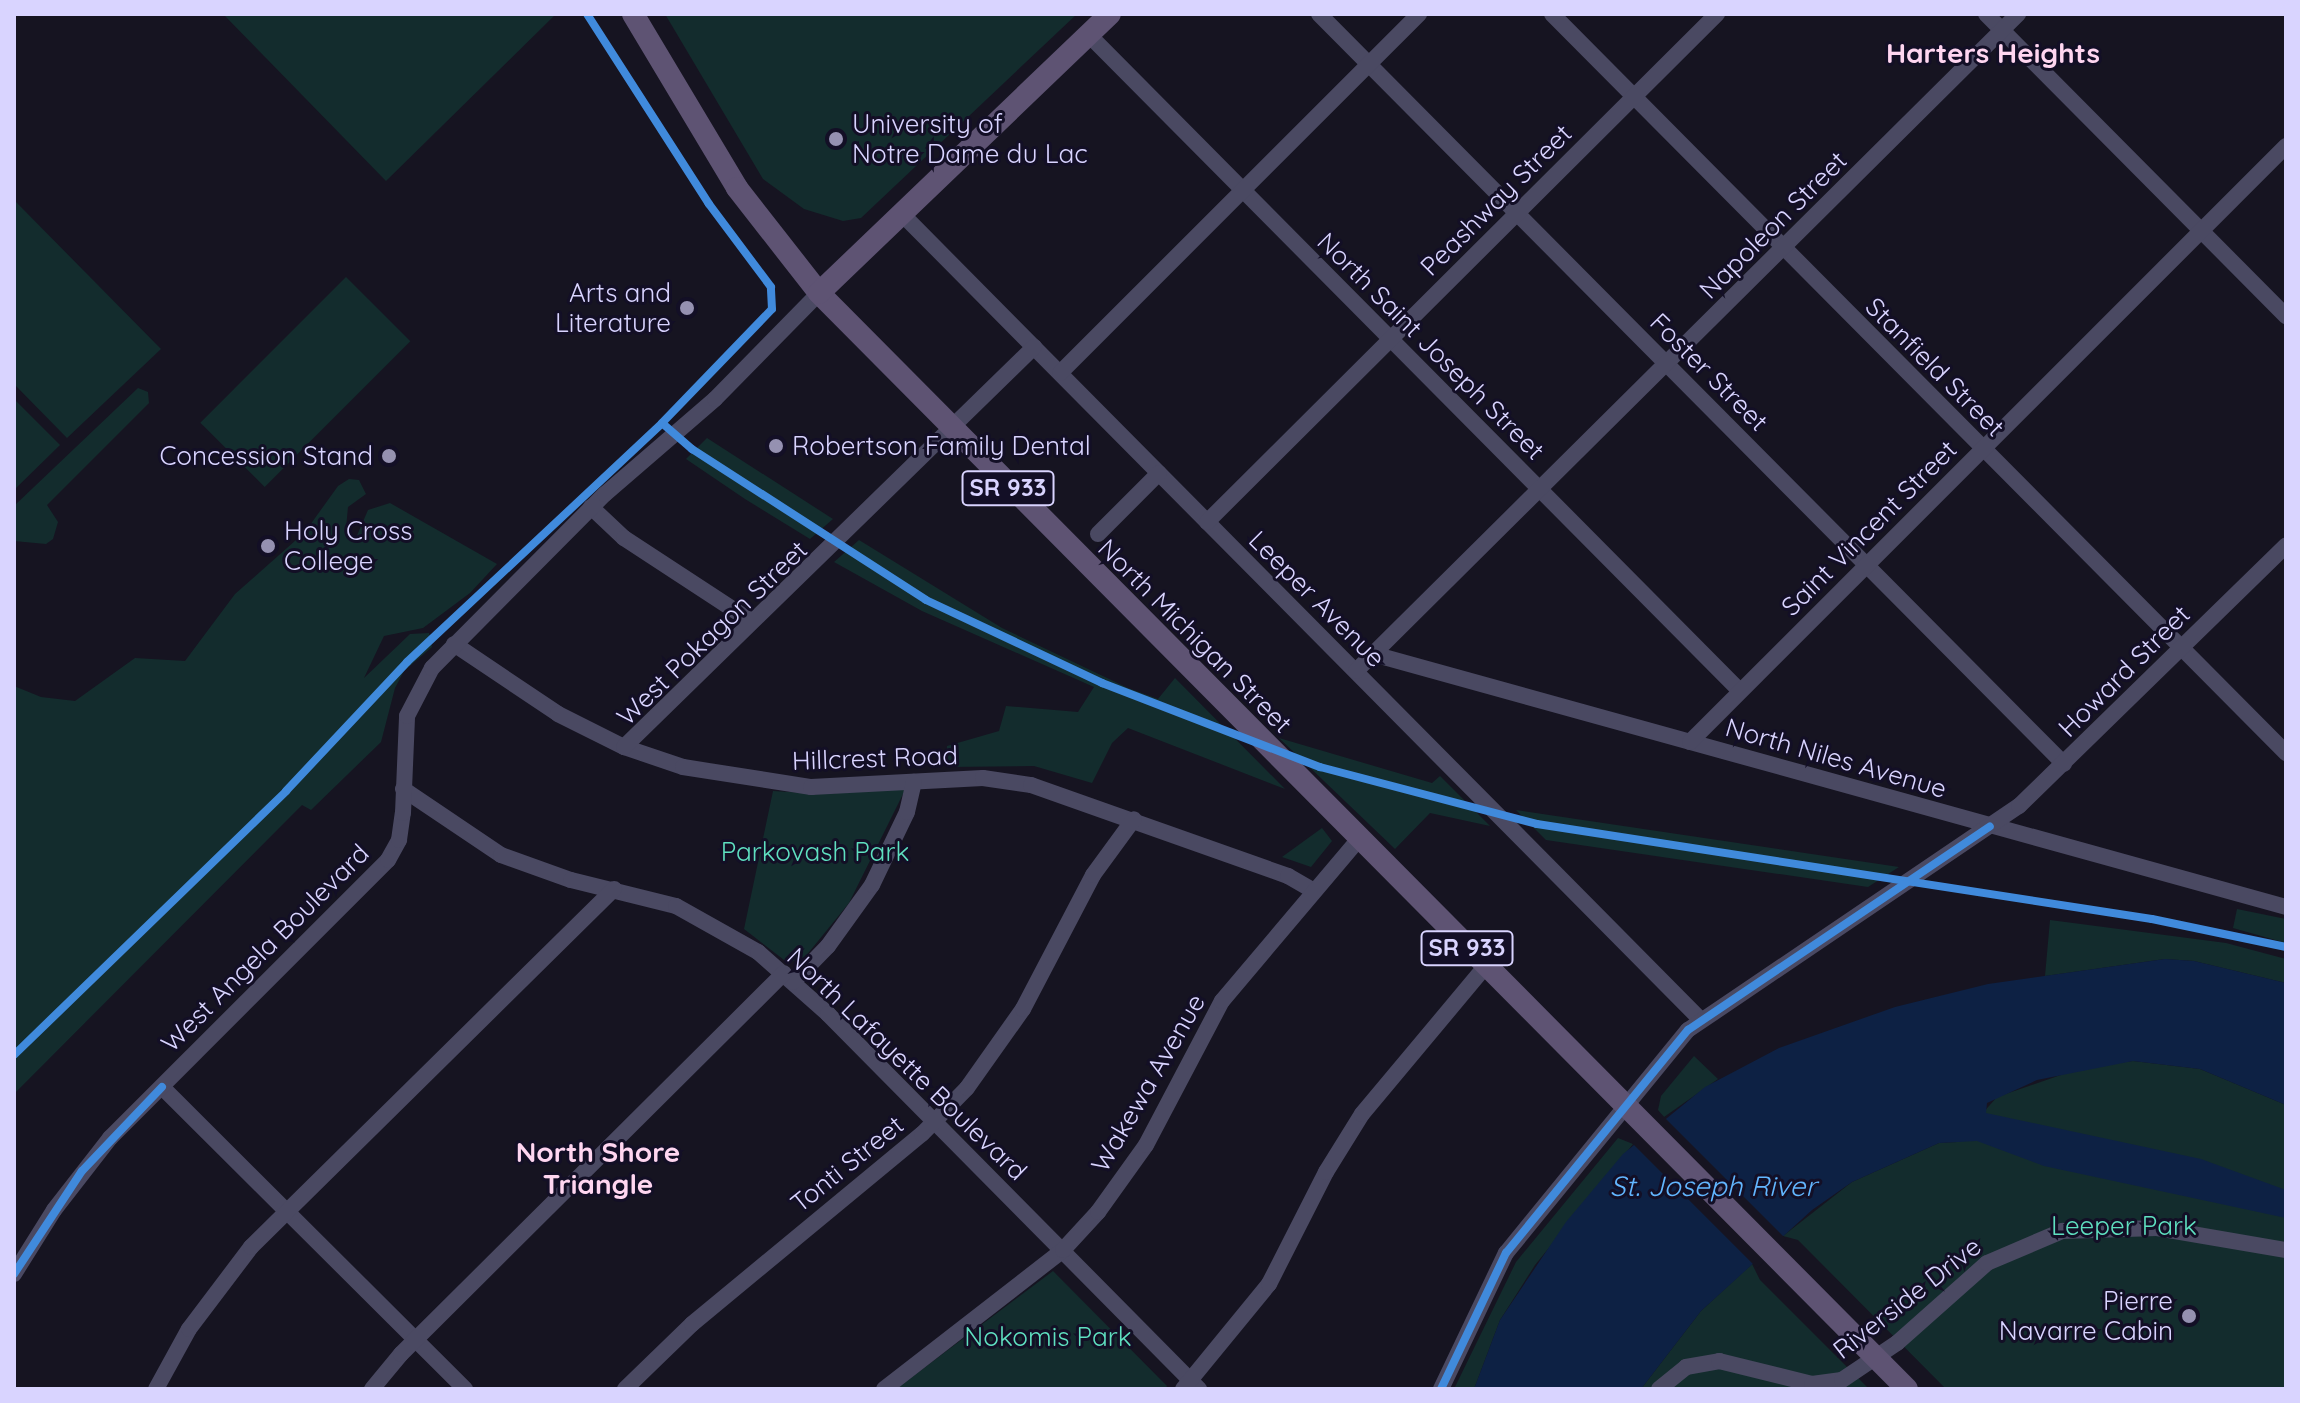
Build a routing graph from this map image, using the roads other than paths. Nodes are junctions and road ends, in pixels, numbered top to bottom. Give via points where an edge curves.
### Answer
1 (633, 14) edge
2 (1110, 14) edge
3 (1319, 14) edge
4 (1419, 14) edge
5 (1552, 14) edge
6 (1717, 14) edge
7 (1986, 14) edge
8 (2018, 14) edge
9 (2002, 30) junction
10 (1089, 35) junction
11 (1369, 63) junction
12 (1633, 97) junction
13 (2286, 146) edge
14 (1242, 190) junction
15 (900, 212) junction
16 (1518, 213) junction
17 (2202, 231) junction
18 (1784, 248) junction
19 (819, 293) junction
20 (2286, 316) edge
21 (1391, 339) junction
22 (1034, 347) junction
23 (1668, 364) junction
24 (1060, 373) junction
25 (951, 429) junction
26 (1982, 449) junction
27 (1159, 473) junction
28 (1541, 489) junction
29 (591, 507) junction
30 (1207, 522) junction
31 (1098, 534) dead end
32 (2286, 545) edge
33 (1866, 564) junction
34 (751, 621) junction
35 (454, 644) junction
36 (2181, 648) junction
37 (1373, 654) junction
38 (1356, 671) junction
39 (1740, 691) junction
40 (1690, 742) junction
41 (624, 747) junction
42 (2286, 753) edge
43 (2064, 764) junction
44 (914, 782) junction
45 (403, 789) junction
46 (1134, 819) junction
47 (1990, 826) junction
48 (1358, 840) junction
49 (614, 889) junction
50 (1312, 890) junction
51 (2286, 907) edge
52 (1485, 967) junction
53 (789, 978) junction
54 (1700, 1019) junction
55 (162, 1087) junction
56 (1623, 1105) junction
57 (935, 1122) junction
58 (286, 1212) junction
59 (1063, 1250) junction
60 (2286, 1250) edge
61 (14, 1274) edge
62 (416, 1339) junction
63 (1876, 1358) junction
64 (1191, 1386) edge
65 (156, 1389) edge
66 (372, 1389) edge
67 (465, 1389) edge
68 (625, 1389) edge
69 (884, 1389) edge
70 (1441, 1389) edge
71 (1659, 1389) edge
72 (1907, 1389) edge

1 - 19 main road, North Michigan Street / SR 933 via 737,188
2 - 10 main road
3 - 11 street, Foster Street
4 - 11 street
5 - 12 street, Stanfield Street
6 - 12 street, Peashway Street
7 - 9 street
8 - 9 street, Napoleon Street
9 - 17 street
9 - 18 street, Napoleon Street
10 - 14 street, North Saint Joseph Street
10 - 15 main road
11 - 14 street
11 - 16 street, Foster Street
12 - 16 street, Peashway Street
12 - 18 street, Stanfield Street
13 - 17 street, Saint Vincent Street
14 - 21 street, North Saint Joseph Street
14 - 24 street
15 - 19 main road
15 - 22 street, Leeper Avenue
16 - 21 street, Peashway Street
16 - 23 street, Foster Street
17 - 20 street
17 - 26 street, Saint Vincent Street
18 - 23 street, Napoleon Street
18 - 26 street, Stanfield Street
19 - 25 main road, North Michigan Street / SR 933
19 - 29 street, West Angela Boulevard via 715,399
21 - 28 street, North Saint Joseph Street
21 - 30 street, Peashway Street
22 - 24 street, Leeper Avenue
22 - 25 street, West Pokagon Street
23 - 28 street, Napoleon Street
23 - 33 street, Foster Street
24 - 27 street, Leeper Avenue
25 - 34 street, West Pokagon Street
25 - 48 main road, North Michigan Street / SR 933
26 - 33 street, Saint Vincent Street
26 - 36 street, Stanfield Street
27 - 30 street, Leeper Avenue
27 - 31 street
28 - 37 street, Napoleon Street
28 - 39 street, North Saint Joseph Street
29 - 34 street via 624,538
29 - 35 street, West Angela Boulevard
30 - 38 street, Leeper Avenue
32 - 36 street, Howard Street
33 - 39 street, Saint Vincent Street
33 - 43 street, Foster Street
34 - 41 street, West Pokagon Street
35 - 41 street, Hillcrest Road via 558,714
35 - 45 street, West Angela Boulevard via 413,698 405,729
36 - 42 street, Stanfield Street
36 - 43 street, Howard Street
37 - 38 street, Napoleon Street
37 - 40 street, North Niles Avenue
38 - 54 street, Leeper Avenue
39 - 40 street, Saint Vincent Street
40 - 47 street, North Niles Avenue
41 - 44 street, Hillcrest Road via 683,767 775,785
43 - 47 street, Howard Street
44 - 46 street, Hillcrest Road via 983,778 1031,785
44 - 53 street via 907,812 872,885 828,946
45 - 49 street, North Lafayette Boulevard via 501,855 562,878
45 - 55 street, West Angela Boulevard via 399,840 382,868
46 - 50 street, Hillcrest Road
46 - 57 street, Tonti Street via 1079,897 996,1050
47 - 51 street, North Niles Avenue
47 - 54 street, Howard Street
48 - 50 street, Wakewa Avenue
48 - 52 main road, North Michigan Street / SR 933
49 - 53 street, North Lafayette Boulevard via 705,920 736,936
49 - 58 street
50 - 59 street, Wakewa Avenue via 1222,1001 1139,1156
52 - 56 main road, North Michigan Street / SR 933
52 - 64 street via 1362,1114 1269,1284
53 - 57 street, North Lafayette Boulevard
53 - 62 street
54 - 56 street, Howard Street
55 - 58 street
55 - 61 street, West Angela Boulevard via 82,1171
56 - 63 main road, North Michigan Street / SR 933
56 - 70 street, Howard Street via 1506,1253
57 - 59 street, North Lafayette Boulevard
57 - 68 street, Tonti Street via 701,1316
58 - 62 street
58 - 65 street via 209,1300
59 - 64 street, North Lafayette Boulevard
59 - 69 street, Wakewa Avenue
60 - 63 street, Riverside Drive via 2157,1228 2062,1231 1987,1263
62 - 66 street
62 - 67 street
63 - 71 street, Riverside Drive via 1827,1384 1800,1382 1745,1364 1701,1363 1673,1375
63 - 72 main road, North Michigan Street / SR 933

